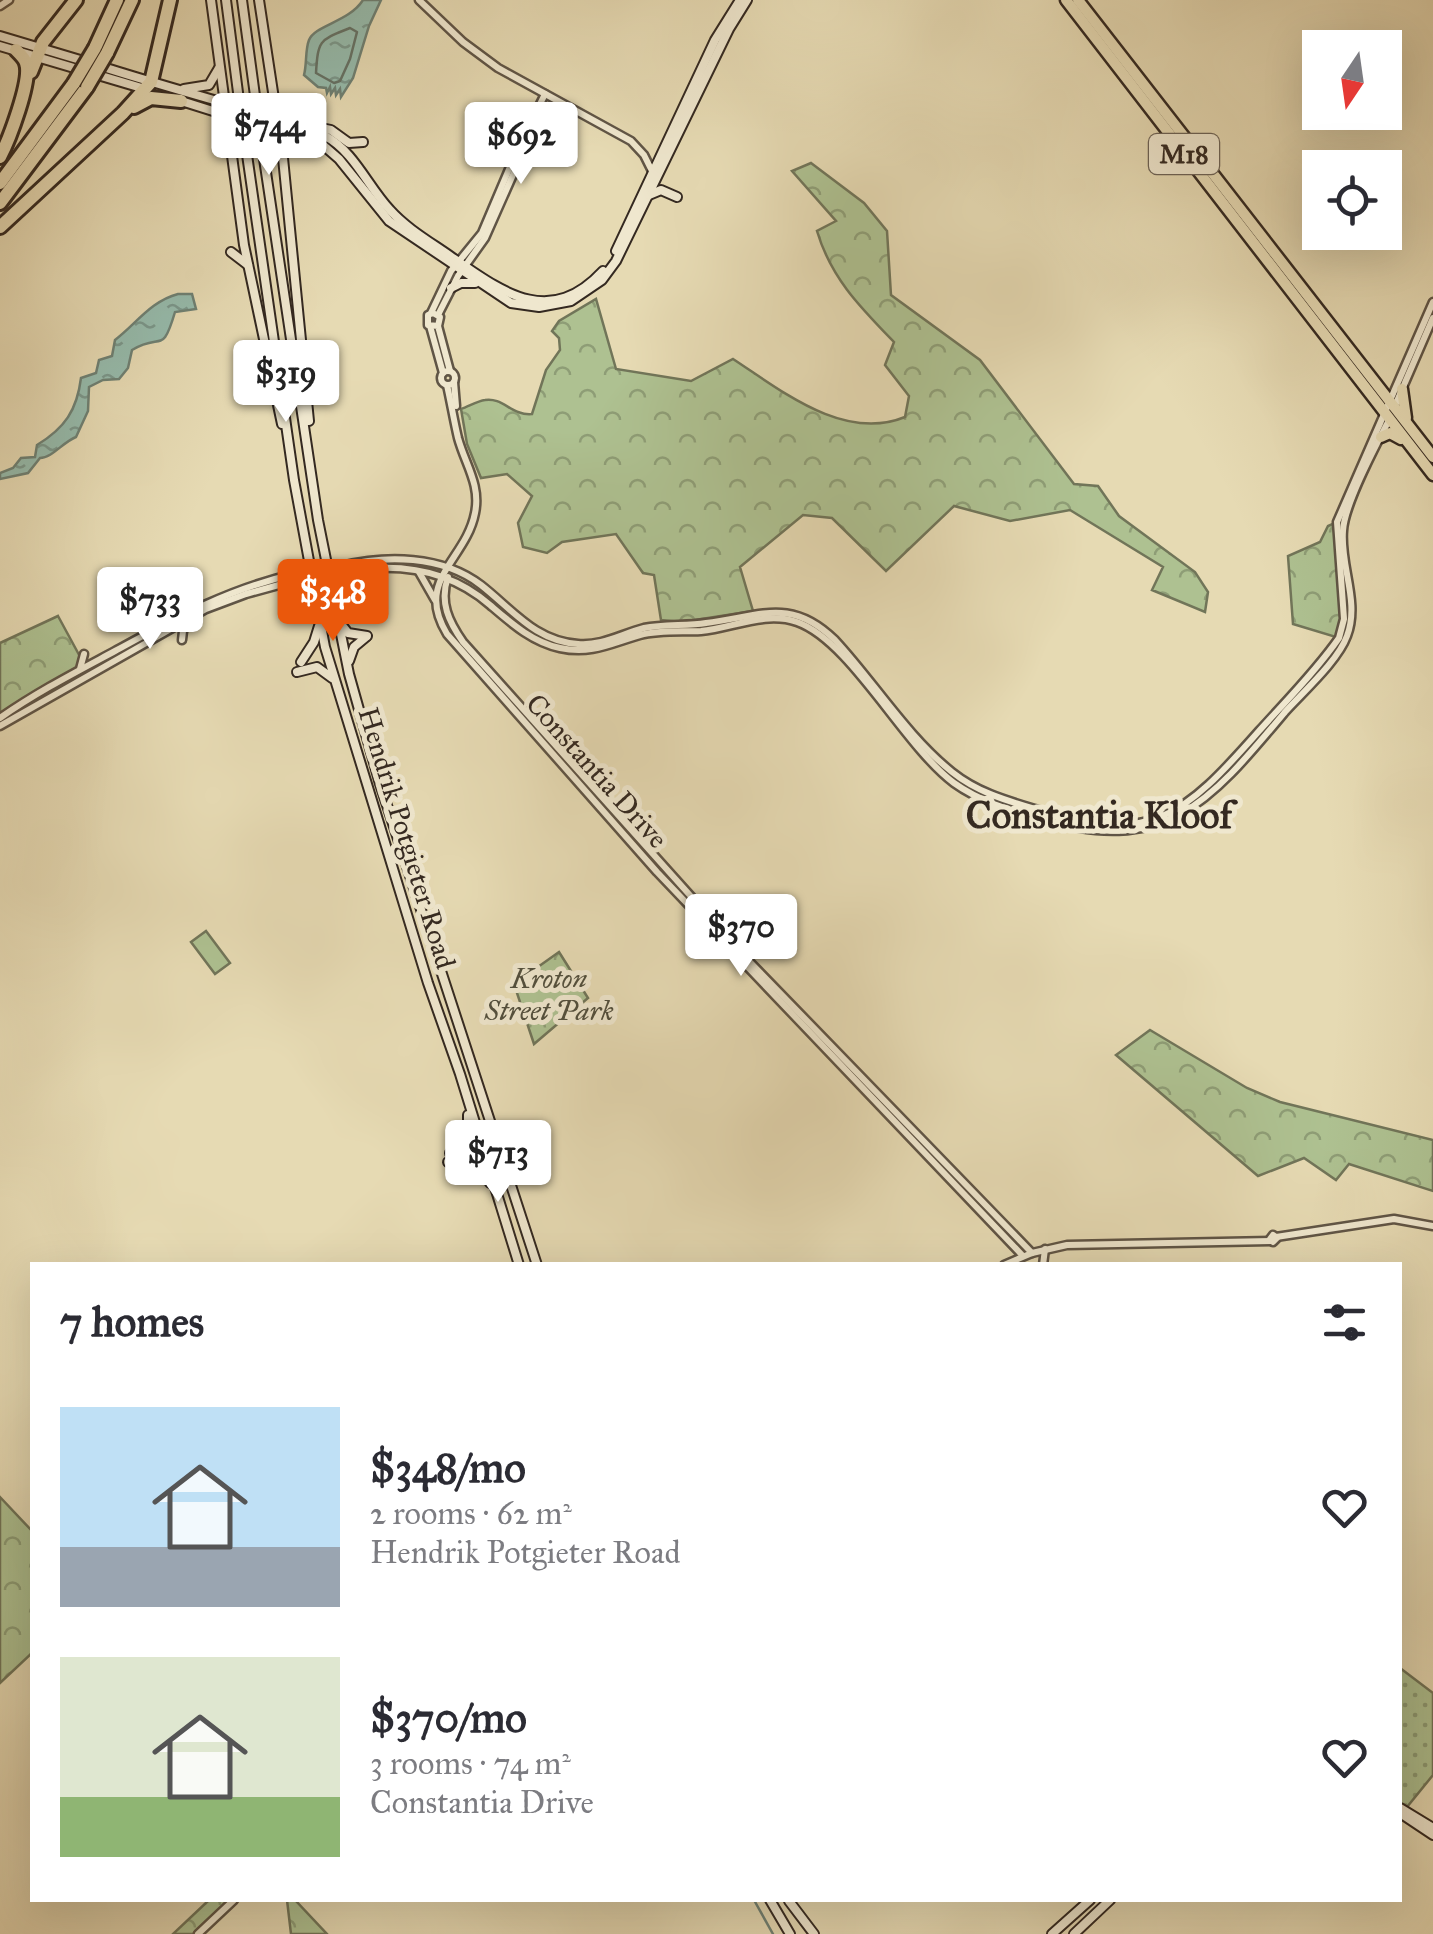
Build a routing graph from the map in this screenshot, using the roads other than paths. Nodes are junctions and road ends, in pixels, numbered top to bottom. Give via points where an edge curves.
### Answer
1 (8, 0) edge
2 (76, 0) edge
3 (117, 0) edge
4 (132, 0) edge
5 (170, 0) edge
6 (211, 0) edge
7 (226, 0) edge
8 (242, 0) edge
9 (259, 0) edge
10 (419, 0) edge
11 (744, 0) edge
12 (1066, 0) edge
13 (1078, 0) edge
14 (0, 6) edge
15 (0, 36) edge
16 (0, 46) edge
17 (16, 50) junction
18 (101, 50) junction
19 (38, 52) junction
20 (221, 62) junction
21 (81, 85) junction
22 (148, 86) junction
23 (547, 95) junction
24 (178, 96) junction
25 (22, 98) junction
26 (272, 98) junction
27 (226, 103) junction
28 (199, 107) junction
29 (123, 113) junction
30 (227, 116) junction
31 (274, 118) junction
32 (299, 125) junction
33 (276, 130) junction
34 (301, 136) junction
35 (232, 142) junction
36 (363, 142) dead end
37 (0, 156) edge
38 (283, 158) junction
39 (655, 169) junction
40 (0, 183) edge
41 (649, 195) junction
42 (677, 196) dead end
43 (0, 203) edge
44 (0, 227) edge
45 (243, 236) junction
46 (248, 264) junction
47 (460, 266) junction
48 (477, 282) junction
49 (452, 288) junction
50 (1433, 302) edge
51 (434, 314) junction
52 (1433, 318) edge
53 (434, 326) junction
54 (1402, 389) junction
55 (1389, 411) junction
56 (1381, 437) junction
57 (1419, 448) junction
58 (1433, 458) edge
59 (312, 471) junction
60 (1433, 475) edge
61 (294, 480) junction
62 (341, 569) junction
63 (417, 570) junction
64 (446, 573) junction
65 (493, 596) junction
66 (482, 598) junction
67 (436, 601) junction
68 (492, 606) junction
69 (188, 615) junction
70 (337, 616) junction
71 (320, 622) junction
72 (160, 630) junction
73 (84, 654) dead end
74 (80, 670) junction
75 (349, 674) junction
76 (334, 682) junction
77 (0, 718) edge
78 (0, 726) edge
79 (460, 1074) junction
80 (501, 1210) junction
81 (1433, 1226) edge
82 (1045, 1249) junction
83 (1032, 1253) junction
84 (1022, 1256) junction
85 (518, 1262) edge
86 (536, 1262) edge
87 (1010, 1262) edge
88 (1043, 1262) edge
89 (1402, 1811) edge
90 (1433, 1831) edge
91 (232, 1902) edge
92 (771, 1902) edge
93 (789, 1902) edge
94 (1088, 1902) edge
95 (1108, 1902) edge
96 (198, 1934) edge
97 (790, 1934) edge
98 (812, 1934) edge
99 (1052, 1934) edge
100 (1074, 1934) edge

1 - 14 street
2 - 19 highway
3 - 18 highway
4 - 18 highway
5 - 22 highway
6 - 20 main road
7 - 61 main road, Hendrik Potgieter Road, bridge
8 - 59 main road, bridge
9 - 26 main road
10 - 23 street via 462,42
11 - 39 main road via 722,26
12 - 55 main road, M18
13 - 55 main road, M18
15 - 19 main road
16 - 17 main road
17 - 19 main road
17 - 25 highway via 27,65
18 - 21 highway, bridge
19 - 22 main road
19 - 25 highway
20 - 24 main road via 209,85
20 - 27 main road
21 - 40 highway
21 - 43 highway
22 - 24 main road
22 - 29 highway
23 - 39 street via 626,138
23 - 47 street
24 - 27 main road
24 - 28 main road
24 - 29 highway via 151,98
25 - 37 highway
26 - 31 main road
26 - 32 main road
27 - 30 main road
27 - 31 main road
28 - 30 main road
28 - 35 main road via 222,124
29 - 44 highway
30 - 33 main road
30 - 35 main road
31 - 32 main road
31 - 33 main road
32 - 36 main road via 331,130 349,144
32 - 47 main road via 340,146 389,210
33 - 34 main road
33 - 38 main road
34 - 38 main road via 286,145
34 - 47 main road via 333,152 389,221
35 - 45 main road
38 - 59 main road
39 - 41 main road
39 - 47 main road via 612,259 577,292 524,300
41 - 42 main road via 661,190
41 - 48 main road via 608,273 582,296 522,306
45 - 46 main road
45 - 46 main road via 232,250
46 - 61 main road
47 - 48 main road
47 - 49 street
47 - 51 street
48 - 49 main road
49 - 51 street
50 - 55 street
51 - 53 street via 440,319
51 - 53 street via 426,320
52 - 54 street
53 - 64 street via 447,372 441,380 450,384 477,495 472,524
54 - 55 street
54 - 57 main road via 1403,411
55 - 56 street
55 - 57 main road, M18
55 - 65 street via 1337,522 1344,602 1339,638 1211,786 1174,811 1138,823 1088,824 976,788 935,756 835,640 798,615 767,611 576,644 536,632
56 - 57 main road via 1394,434
56 - 68 street via 1343,527 1351,611 1344,642 1205,800 1142,829 1079,830 968,792 932,763 826,640 795,621 767,618 640,635 576,651 535,639
57 - 58 main road, M18
57 - 60 main road, M18
59 - 70 main road
61 - 71 main road, Hendrik Potgieter Road
62 - 63 street
62 - 64 street via 394,558
62 - 69 street, bridge via 296,577
63 - 64 street
63 - 67 street, Constantia Drive
64 - 65 street via 480,584
64 - 66 street
64 - 67 street
64 - 83 street, Constantia Drive via 445,607 463,642 748,960
65 - 66 street
65 - 68 street
66 - 68 street
67 - 84 street, Constantia Drive via 458,648 617,828
69 - 72 street
69 - 72 street via 168,612
69 - 72 street via 181,639
70 - 75 main road, Hendrik Potgieter Road
70 - 75 main road via 348,633 367,637 350,652
71 - 76 main road, Hendrik Potgieter Road
71 - 76 main road via 299,667 316,667
72 - 74 street
72 - 78 street
73 - 74 street
74 - 77 street
75 - 86 main road, Hendrik Potgieter Road
76 - 79 main road, Hendrik Potgieter Road
79 - 80 main road, Hendrik Potgieter Road
79 - 80 main road via 470,1128 449,1158 478,1167
80 - 85 main road, Hendrik Potgieter Road
81 - 82 street via 1394,1220 1250,1242
82 - 83 street
82 - 88 street
83 - 84 street
84 - 87 street
89 - 90 main road
91 - 96 street
92 - 97 main road
93 - 98 main road
94 - 99 main road
95 - 100 main road

